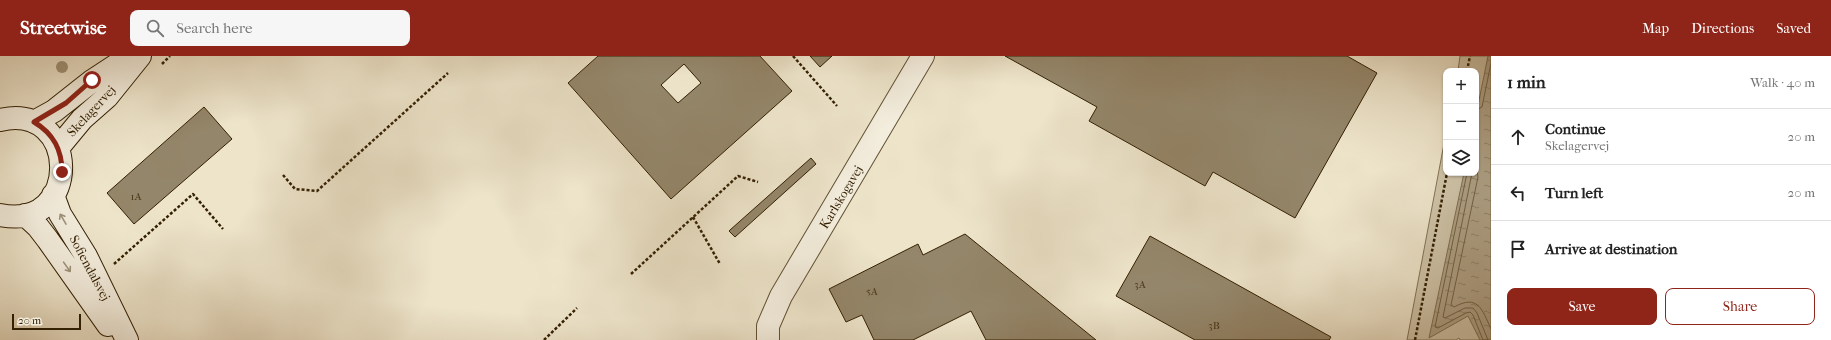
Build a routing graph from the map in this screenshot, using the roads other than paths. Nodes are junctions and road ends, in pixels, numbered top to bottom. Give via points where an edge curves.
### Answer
1 (130, 56) edge
2 (140, 56) edge
3 (923, 56) edge
4 (2, 117) edge
5 (34, 122) junction
6 (58, 148) junction
7 (53, 195) junction
8 (0, 215) edge
9 (25, 215) junction
10 (119, 340) edge
11 (127, 340) edge
12 (768, 340) edge

1 - 5 street, Skelagervej via 92,80 54,111
2 - 6 street, Skelagervej
3 - 12 street, Karlskogavej via 781,296 768,326
4 - 5 street
5 - 6 street via 49,133
6 - 7 street via 62,172
7 - 9 street via 41,208
11 -> 7 street, Sofiendalsvej via 86,256 60,214
8 - 9 street
9 -> 10 street, Sofiendalsvej via 45,236

